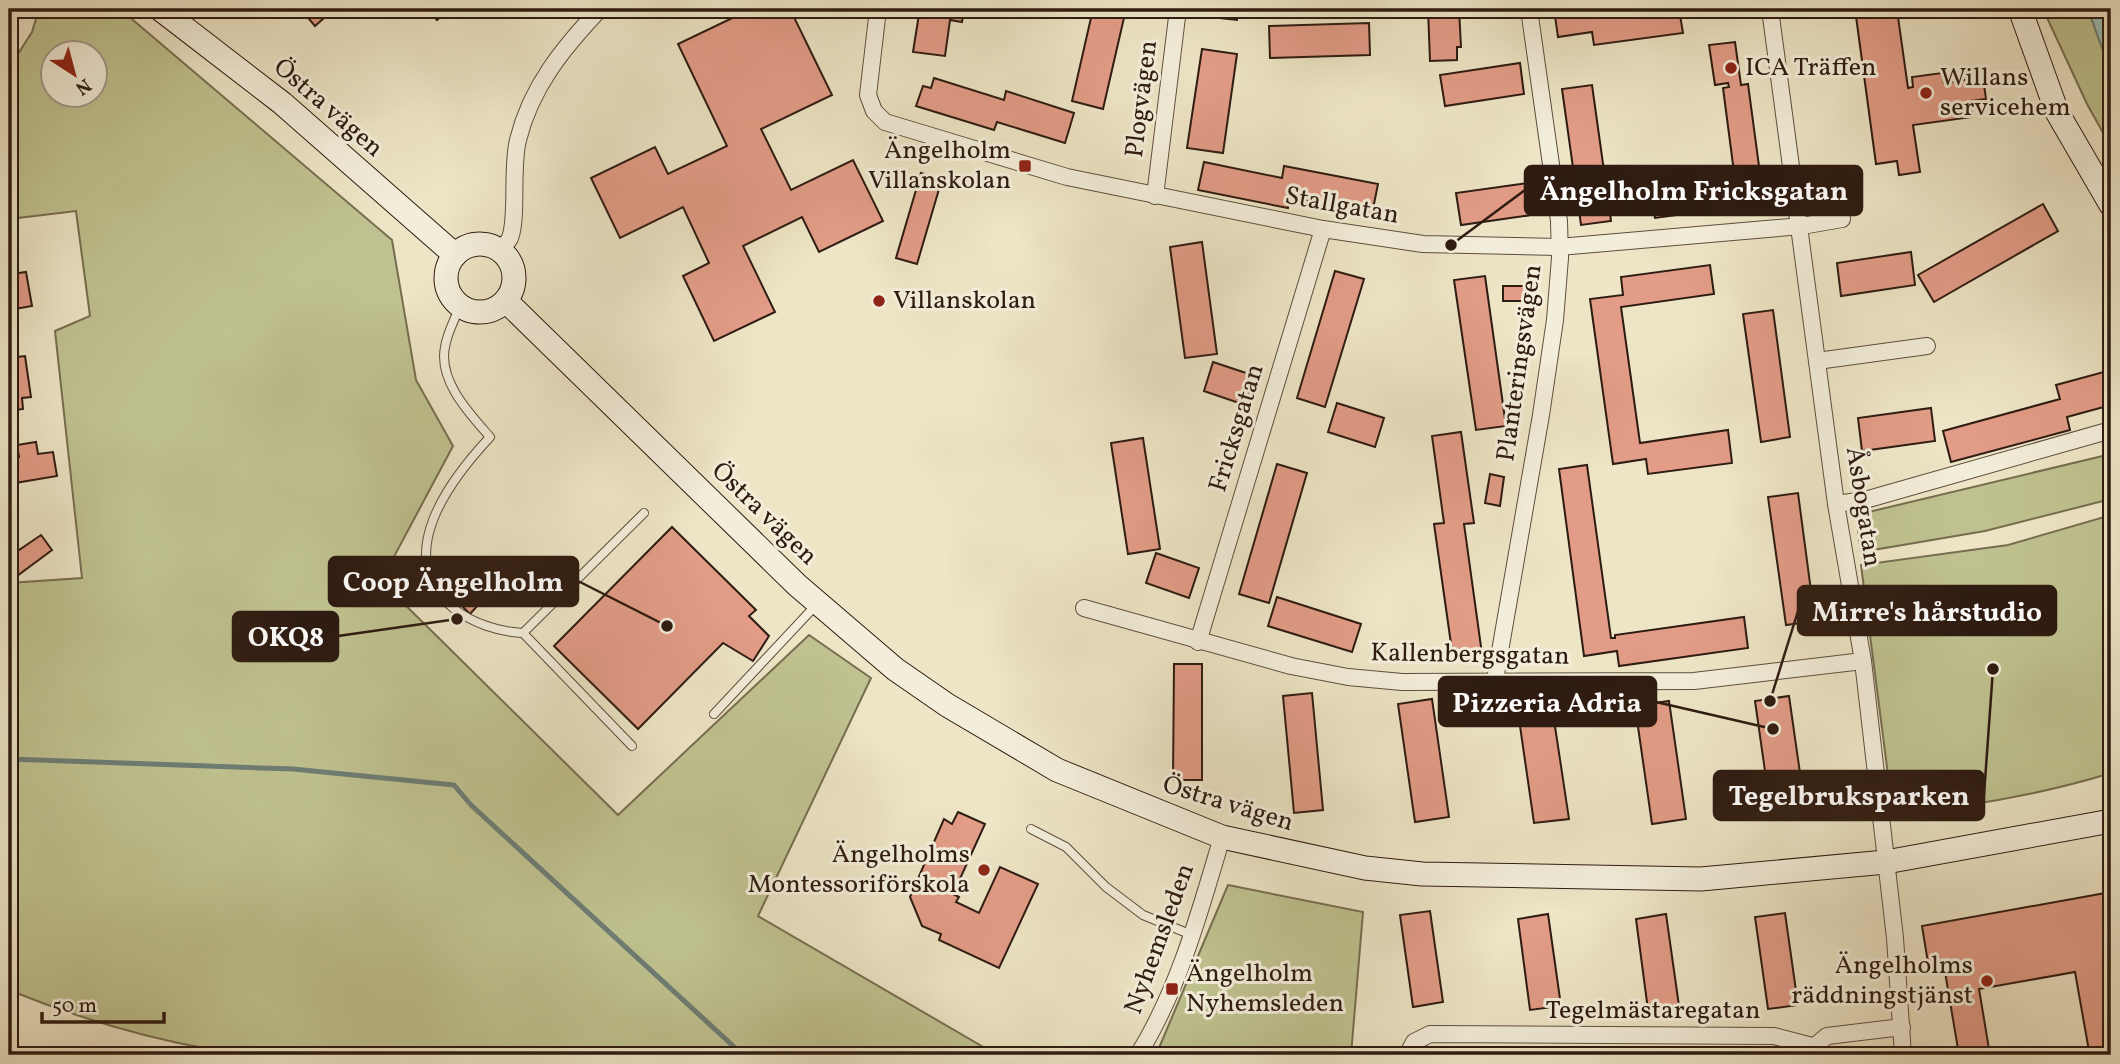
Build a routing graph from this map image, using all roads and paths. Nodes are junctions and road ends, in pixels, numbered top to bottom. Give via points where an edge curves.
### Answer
1 (160, 9) edge
2 (600, 9) edge
3 (878, 9) edge
4 (1178, 9) edge
5 (1530, 9) edge
6 (1770, 9) edge
7 (2020, 9) edge
8 (1155, 196) junction
9 (1840, 202) dead end
10 (2111, 205) edge
11 (1802, 226) junction
12 (1323, 229) junction
13 (1559, 247) junction
14 (500, 250) junction
15 (455, 255) junction
16 (506, 301) junction
17 (460, 306) junction
18 (1927, 346) dead end
19 (1817, 361) junction
20 (2111, 430) edge
21 (1836, 504) junction
22 (644, 513) dead end
23 (817, 604) junction
24 (1084, 608) dead end
25 (523, 633) junction
26 (1198, 642) junction
27 (1863, 661) junction
28 (1495, 681) junction
29 (714, 714) dead end
30 (632, 746) dead end
31 (2111, 821) edge
32 (1031, 828) dead end
33 (1222, 837) junction
34 (1886, 862) junction
35 (1192, 935) junction
36 (1902, 1027) junction
37 (1808, 1051) edge
38 (1407, 1054) edge
39 (1138, 1055) edge
40 (1903, 1055) edge

1 - 15 main road, Östra vägen via 282,103
2 - 14 street via 571,38 543,77 525,118 514,162 510,237
3 - 8 street, Stallgatan via 868,96 885,122 1025,166
4 - 8 street, Plogvägen
5 - 13 street, Planteringsvägen
6 - 11 street, Åsbogatan
7 - 10 main road via 2057,112
8 - 12 street, Stallgatan
9 - 11 street, Stallgatan via 1842,219
11 - 13 street, Stallgatan
11 - 19 street, Åsbogatan
12 - 13 street, Stallgatan via 1423,244
12 - 26 street, Fricksgatan
13 - 28 street, Planteringsvägen via 1555,320
14 - 15 main road via 477,244
14 - 16 main road via 508,258 514,280
15 - 17 main road via 446,276 447,288
16 - 17 main road via 484,312
16 - 23 main road, Östra vägen
17 - 25 lane via 444,350 445,368 454,390 491,437 439,505 425,561 433,586 459,612 501,631
18 - 19 street
19 - 21 street, Åsbogatan
20 - 21 street via 1865,500
21 - 27 street, Åsbogatan
22 - 25 lane
23 - 29 lane
23 - 33 main road, Östra vägen via 903,675 1002,740 1057,771
24 - 26 street, Kallenbergsgatan
25 - 30 lane
26 - 28 street, Kallenbergsgatan via 1348,677
27 - 28 street, Kallenbergsgatan via 1695,681
27 - 34 street, Åsbogatan
31 - 34 main road, Östra vägen
32 - 35 lane via 1066,847 1106,887 1143,915
33 - 34 main road, Östra vägen via 1365,867 1470,876 1701,879
33 - 35 street, Nyhemsleden
34 - 36 street, Åsbogatan
35 - 39 street, Nyhemsleden via 1172,989
36 - 37 street, Tegelmästaregatan via 1836,1034
36 - 40 street, Åsbogatan
37 - 38 street, Tegelmästaregatan via 1774,1036 1430,1034 1416,1040

